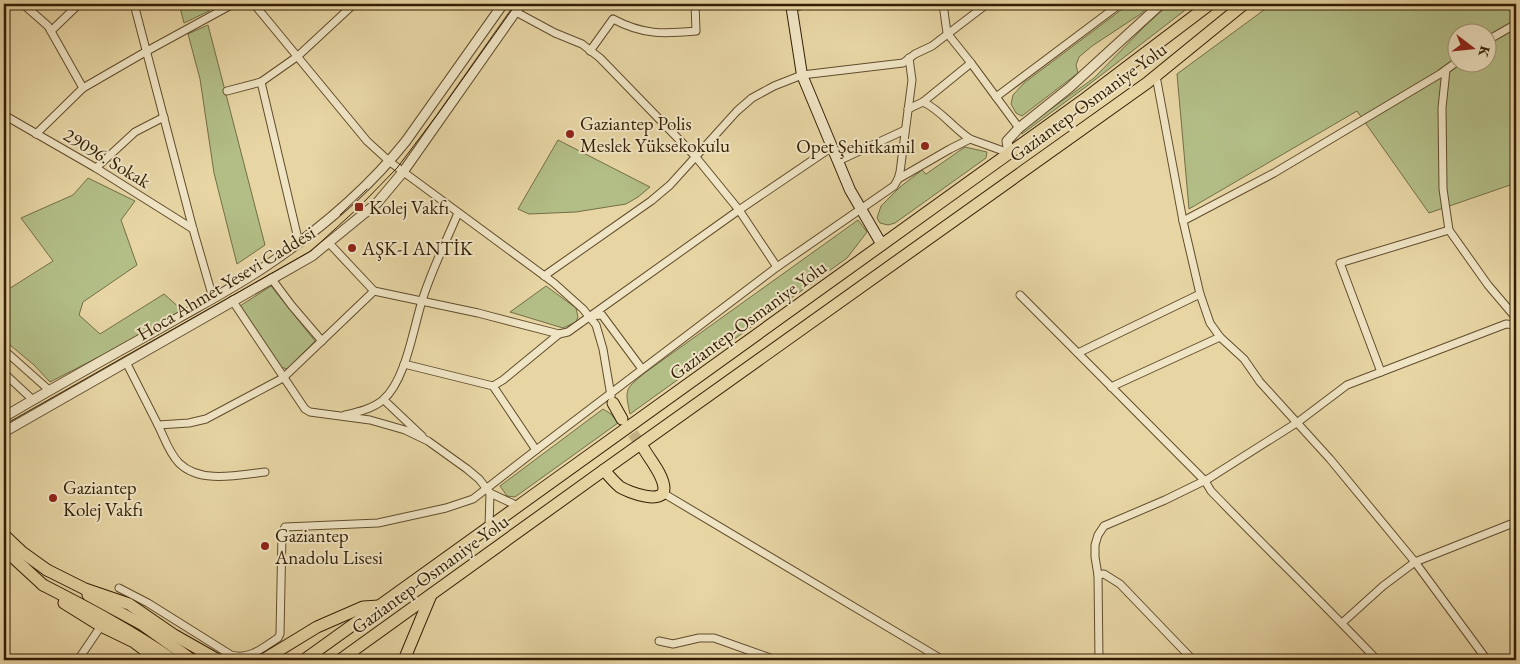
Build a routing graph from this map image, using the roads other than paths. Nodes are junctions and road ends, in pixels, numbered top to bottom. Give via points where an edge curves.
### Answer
1 (23, 4) edge
2 (79, 4) edge
3 (134, 4) edge
4 (233, 4) edge
5 (254, 4) edge
6 (354, 4) edge
7 (503, 4) edge
8 (521, 4) edge
9 (695, 4) edge
10 (812, 4) edge
11 (943, 4) edge
12 (987, 4) edge
13 (1120, 4) edge
14 (1161, 4) edge
15 (1210, 4) edge
16 (1244, 4) edge
17 (791, 5) edge
18 (516, 12) junction
19 (1516, 24) edge
20 (51, 31) junction
21 (947, 33) junction
22 (1498, 34) edge
23 (147, 51) junction
24 (590, 51) junction
25 (298, 56) junction
26 (910, 58) junction
27 (971, 63) junction
28 (1446, 70) joint
29 (802, 75) junction
30 (1156, 76) junction
31 (261, 82) junction
32 (83, 88) junction
33 (227, 91) dead end
34 (996, 98) junction
35 (923, 102) junction
36 (908, 109) junction
37 (4, 115) edge
38 (164, 117) junction
39 (1019, 128) junction
40 (905, 130) junction
41 (36, 134) junction
42 (970, 139) junction
43 (832, 148) junction
44 (1010, 153) junction
45 (695, 156) junction
46 (838, 161) junction
47 (390, 162) junction
48 (96, 168) junction
49 (403, 172) junction
50 (898, 179) junction
51 (860, 209) junction
52 (739, 210) junction
53 (458, 212) junction
54 (1183, 221) junction
55 (192, 229) junction
56 (1449, 230) junction
57 (328, 242) junction
58 (299, 243) junction
59 (882, 245) junction
60 (776, 267) junction
61 (544, 276) junction
62 (271, 278) junction
63 (374, 291) junction
64 (1200, 294) junction
65 (1020, 295) dead end
66 (213, 298) junction
67 (232, 300) junction
68 (422, 300) junction
69 (589, 316) junction
70 (1516, 318) edge
71 (1516, 325) edge
72 (559, 334) junction
73 (1220, 337) junction
74 (322, 341) junction
75 (4, 350) edge
76 (1078, 353) junction
77 (126, 362) junction
78 (404, 364) junction
79 (642, 369) junction
80 (1381, 372) junction
81 (4, 373) edge
82 (283, 378) junction
83 (492, 386) junction
84 (1111, 387) junction
85 (49, 390) junction
86 (612, 398) junction
87 (33, 400) junction
88 (384, 400) junction
89 (341, 416) junction
90 (4, 417) edge
91 (622, 419) tunnel mouth
92 (1298, 422) junction
93 (158, 425) junction
94 (4, 432) edge
95 (428, 441) junction
96 (644, 449) tunnel mouth
97 (536, 450) junction
98 (604, 470) junction
99 (265, 472) dead end
100 (1205, 481) junction
101 (488, 491) junction
102 (663, 493) junction
103 (518, 506) junction
104 (1516, 522) edge
105 (489, 527) junction
106 (4, 535) edge
107 (4, 549) edge
108 (1415, 562) junction
109 (47, 570) junction
110 (1098, 575) junction
111 (44, 585) junction
112 (119, 588) dead end
113 (431, 595) junction
114 (379, 606) junction
115 (1342, 623) junction
116 (101, 626) junction
117 (659, 641) dead end
118 (78, 660) edge
119 (158, 660) edge
120 (173, 660) edge
121 (192, 660) edge
122 (218, 660) edge
123 (263, 660) edge
124 (304, 660) edge
125 (340, 660) edge
126 (404, 660) edge
127 (776, 660) edge
128 (943, 660) edge
129 (1099, 660) edge
130 (1193, 660) edge
131 (1377, 660) edge
132 (1487, 660) edge

1 - 20 street
2 - 20 street
3 - 23 street
4 - 23 street
5 - 25 street
6 - 25 street
7 - 47 street, Hoca Ahmet Yesevi Caddesi
8 - 18 street, Hoca Ahmet Yesevi Caddesi
9 - 24 street via 696,31 644,32 613,19
10 - 17 street
11 - 21 street
12 - 21 street
13 - 34 street
14 - 39 street via 1069,88
15 - 44 main road, Gaziantep-Osmaniye Yolu
16 - 30 main road, Gaziantep-Osmaniye Yolu
17 - 29 main road
18 - 24 street
18 - 49 street, Hoca Ahmet Yesevi Caddesi
19 - 22 street
20 - 32 street
21 - 26 street
21 - 27 street
23 - 32 street
23 - 38 street
24 - 45 street
25 - 31 street
25 - 47 street via 367,141
26 - 29 street via 903,63
26 - 36 street via 912,80
27 - 34 street
27 - 35 street
28 - 54 street via 1274,173
28 - 56 street via 1442,108 1443,189
29 - 43 main road
29 - 45 street via 752,98
30 - 54 street
30 - 98 main road, Gaziantep-Osmaniye Yolu
31 - 33 street
31 - 58 street
32 - 41 street
34 - 39 street
35 - 36 street
35 - 42 street via 933,106
36 - 40 street
37 - 41 street, 29096. Sokak
38 - 48 street via 135,132
38 - 55 street
39 - 44 street via 1008,141
40 - 46 street
40 - 50 street
41 - 48 street, 29096. Sokak
42 - 44 street
42 - 50 street
43 - 46 main road
43 - 52 street
44 - 59 main road, Gaziantep-Osmaniye Yolu
45 - 52 street
45 - 61 street via 651,201
46 - 51 main road
47 - 49 street
47 - 58 street, Hoca Ahmet Yesevi Caddesi
48 - 55 street, 29096. Sokak
49 - 53 street
49 - 57 street, Hoca Ahmet Yesevi Caddesi via 377,203
50 - 51 street via 894,186
51 - 59 main road
51 - 60 street
52 - 60 street
52 - 69 street
53 - 61 street
53 - 68 street
54 - 64 street
55 - 66 street
56 - 70 street
56 - 80 street via 1340,262
57 - 62 street, Hoca Ahmet Yesevi Caddesi via 312,256
57 - 63 street
58 - 66 street, Hoca Ahmet Yesevi Caddesi
59 - 103 main road, Gaziantep-Osmaniye Yolu
60 - 79 street
61 - 69 street
62 - 67 street, Hoca Ahmet Yesevi Caddesi
62 - 74 street
63 - 68 street
63 - 74 street
64 - 73 street via 1210,323
64 - 76 street
65 - 76 street
66 - 85 street, Hoca Ahmet Yesevi Caddesi
67 - 77 street, Hoca Ahmet Yesevi Caddesi
67 - 82 street
68 - 72 street
68 - 78 street
69 - 72 street via 568,332
69 - 79 street via 602,315
69 - 86 street via 596,325 603,349
71 - 80 street via 1506,324
72 - 83 street via 504,380
73 - 84 street
73 - 92 street via 1244,359 1260,382
74 - 82 street
75 - 85 street
76 - 84 street
77 - 93 street
77 - 94 street, Hoca Ahmet Yesevi Caddesi
78 - 83 street
78 - 88 street
79 - 86 street
80 - 92 street via 1347,385
81 - 87 street
82 - 89 street via 310,412
82 - 93 street via 206,419
83 - 97 street
84 - 100 street
85 - 87 street, Hoca Ahmet Yesevi Caddesi
86 - 91 main road
86 - 97 street
87 - 90 street, Hoca Ahmet Yesevi Caddesi
88 - 89 street via 366,410
88 - 95 street
89 - 95 street via 405,430
92 - 100 street
92 - 108 street
93 - 99 street via 177,462 198,474 214,477
95 - 101 street via 467,469
96 - 102 main road via 662,480
97 - 101 street
98 - 102 main road via 628,492 655,497
98 - 113 main road, Gaziantep-Osmaniye Yolu
100 - 110 street via 1104,526 1095,544
100 - 115 street
101 - 103 street
101 - 105 street
101 - 112 street via 446,508 378,523 285,527 282,534 280,634 249,656 226,652
102 - 128 street
103 - 105 main road, Gaziantep-Osmaniye Yolu
104 - 108 street
105 - 114 main road, Gaziantep-Osmaniye Yolu
106 - 109 main road
107 - 111 main road
108 - 115 street
108 - 132 street
109 - 121 main road via 143,625
109 - 122 main road via 85,589 129,604
110 - 129 street
110 - 130 street via 1104,574 1120,584
111 - 116 main road via 56,598
111 - 120 main road via 127,629
113 - 125 main road, Gaziantep-Osmaniye Yolu
113 - 126 main road
114 - 123 main road via 363,607 316,627
114 - 124 main road, Gaziantep-Osmaniye Yolu
115 - 131 street
116 - 118 street
116 - 119 main road via 134,642
117 - 127 street via 673,644 714,638

